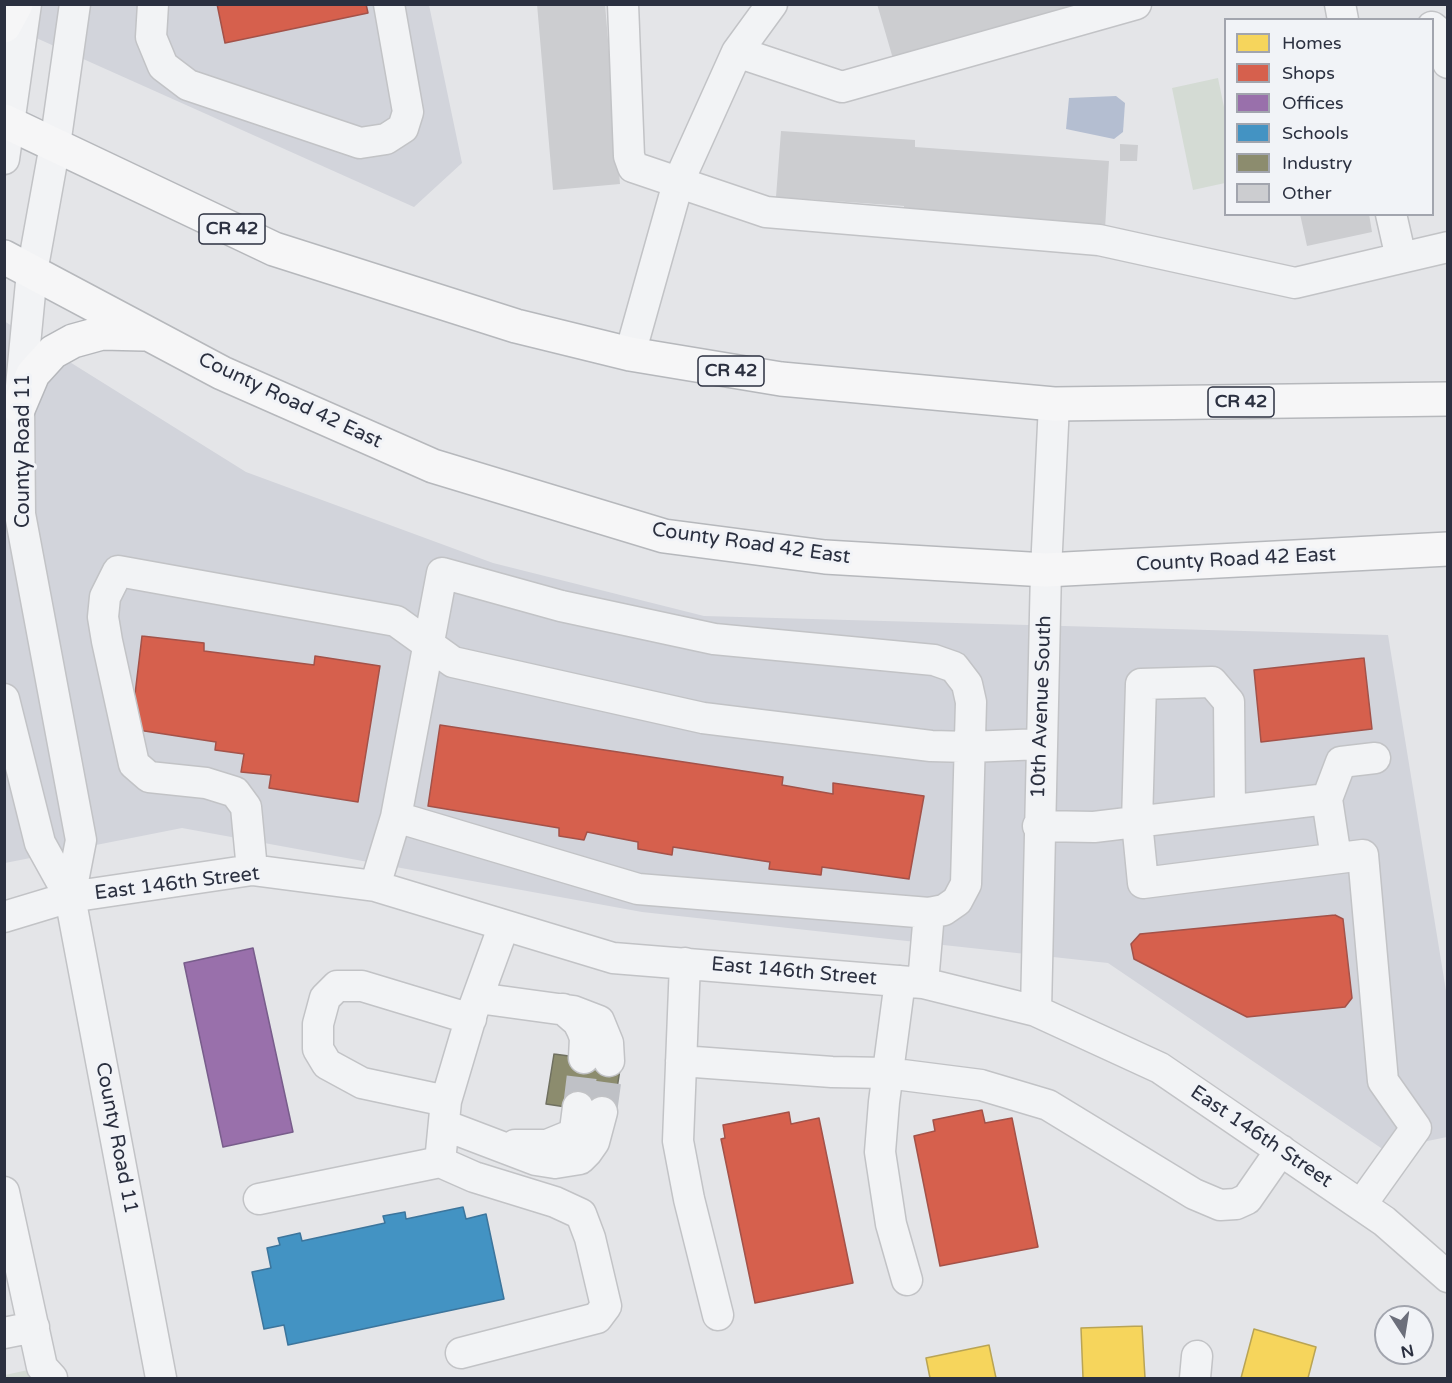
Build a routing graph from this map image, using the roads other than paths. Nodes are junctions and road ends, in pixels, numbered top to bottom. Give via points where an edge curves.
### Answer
1 (16, 4) edge
2 (26, 4) edge
3 (75, 4) edge
4 (153, 4) edge
5 (389, 4) edge
6 (623, 4) edge
7 (772, 4) edge
8 (1136, 4) edge
9 (4, 26) edge
10 (1434, 28) edge
11 (736, 52) junction
12 (1448, 63) edge
13 (8, 123) edge
14 (55, 145) junction
15 (4, 159) edge
16 (678, 183) junction
17 (1391, 216) edge
18 (1448, 247) edge
19 (1401, 258) junction
20 (18, 265) edge
21 (152, 335) junction
22 (630, 354) junction
23 (1448, 399) edge
24 (1054, 404) junction
25 (19, 406) junction
26 (1448, 549) edge
27 (1046, 570) junction
28 (428, 644) junction
29 (4, 699) edge
30 (1041, 744) junction
31 (970, 747) junction
32 (1375, 758) dead end
33 (1327, 799) junction
34 (1230, 810) junction
35 (396, 817) junction
36 (1137, 822) junction
37 (1038, 826) junction
38 (1336, 858) junction
39 (252, 870) junction
40 (375, 886) junction
41 (70, 897) junction
42 (929, 913) junction
43 (4, 917) edge
44 (504, 925) junction
45 (686, 963) junction
46 (911, 982) junction
47 (474, 1008) junction
48 (1035, 1011) junction
49 (596, 1059) tunnel mouth
50 (681, 1061) junction
51 (887, 1073) junction
52 (590, 1110) tunnel mouth
53 (445, 1113) junction
54 (1281, 1150) junction
55 (440, 1162) junction
56 (4, 1192) edge
57 (259, 1199) dead end
58 (1361, 1205) junction
59 (1448, 1277) edge
60 (907, 1280) dead end
61 (718, 1315) dead end
62 (34, 1327) junction
63 (4, 1333) edge
64 (461, 1353) dead end
65 (52, 1378) edge
66 (159, 1378) edge

1 - 9 highway
2 - 13 street
3 - 14 street, County Road 11
4 - 5 street via 151,38 163,66 188,85 360,143 386,139 403,128 408,112
6 - 16 street via 629,156 633,167
7 - 11 street
8 - 11 street via 842,87
10 - 12 street via 1442,34
11 - 16 street
13 - 14 highway, CR 42
13 - 15 street
14 - 20 street, County Road 11
14 - 22 highway, CR 42 via 274,249 516,326
16 - 19 street via 766,212 1099,240 1295,283
16 - 22 street
17 - 19 street
18 - 19 street
20 - 21 highway, County Road 42 East
20 - 25 street, County Road 11
21 - 25 highway via 102,333 73,341 53,352 33,374
21 - 27 highway, County Road 42 East via 222,373 433,466 664,536 825,557
22 - 24 highway, CR 42 via 781,379
23 - 24 highway, CR 42
24 - 27 street, 10th Avenue South
25 - 41 street, County Road 11 via 20,514 81,840
26 - 27 highway, County Road 42 East
27 - 30 street, 10th Avenue South
28 - 31 street via 453,662 703,718 931,746
28 - 31 street via 442,573 561,606 714,639 934,660 954,667 967,684 971,702
28 - 35 street
28 - 39 street via 396,621 118,571 105,597 103,616 134,764 149,777 206,783 235,792 246,807
29 - 41 street, County Road 11 via 40,843
30 - 31 street
30 - 37 street, 10th Avenue South
31 - 42 street via 966,884 957,901 944,910
32 - 33 street via 1341,762
33 - 34 street
33 - 38 street
34 - 36 street
34 - 36 street via 1229,702 1212,682 1142,684
35 - 40 street
35 - 42 street via 638,889
36 - 37 street
36 - 38 street via 1143,884
37 - 48 street, 10th Avenue South
38 - 58 street via 1363,855 1383,1081 1416,1128
39 - 40 street, East 146th Street
39 - 41 street, East 146th Street
40 - 44 street, East 146th Street
41 - 43 street, East 146th Street
41 - 66 street, County Road 11
42 - 46 street
44 - 45 street, East 146th Street via 613,957
44 - 47 street
45 - 46 street, East 146th Street
45 - 50 street
46 - 48 street, East 146th Street
46 - 51 street
47 - 49 street via 562,1009 599,1021 608,1043
47 - 53 street
47 - 53 street via 362,986 337,986 325,998 318,1024 318,1049 327,1064 362,1083
48 - 54 street, East 146th Street via 1160,1068
50 - 51 street
50 - 61 street via 678,1141
51 - 54 street via 981,1085 1048,1105 1194,1194 1220,1205 1247,1199
51 - 60 street via 880,1152 891,1224
52 - 53 street via 594,1142 580,1159 555,1163 494,1144
53 - 55 street
54 - 58 street, East 146th Street
55 - 57 street
55 - 64 street via 581,1214 591,1238 606,1306 597,1318
56 - 62 street
58 - 59 street, East 146th Street
62 - 63 street
62 - 65 street via 42,1367

